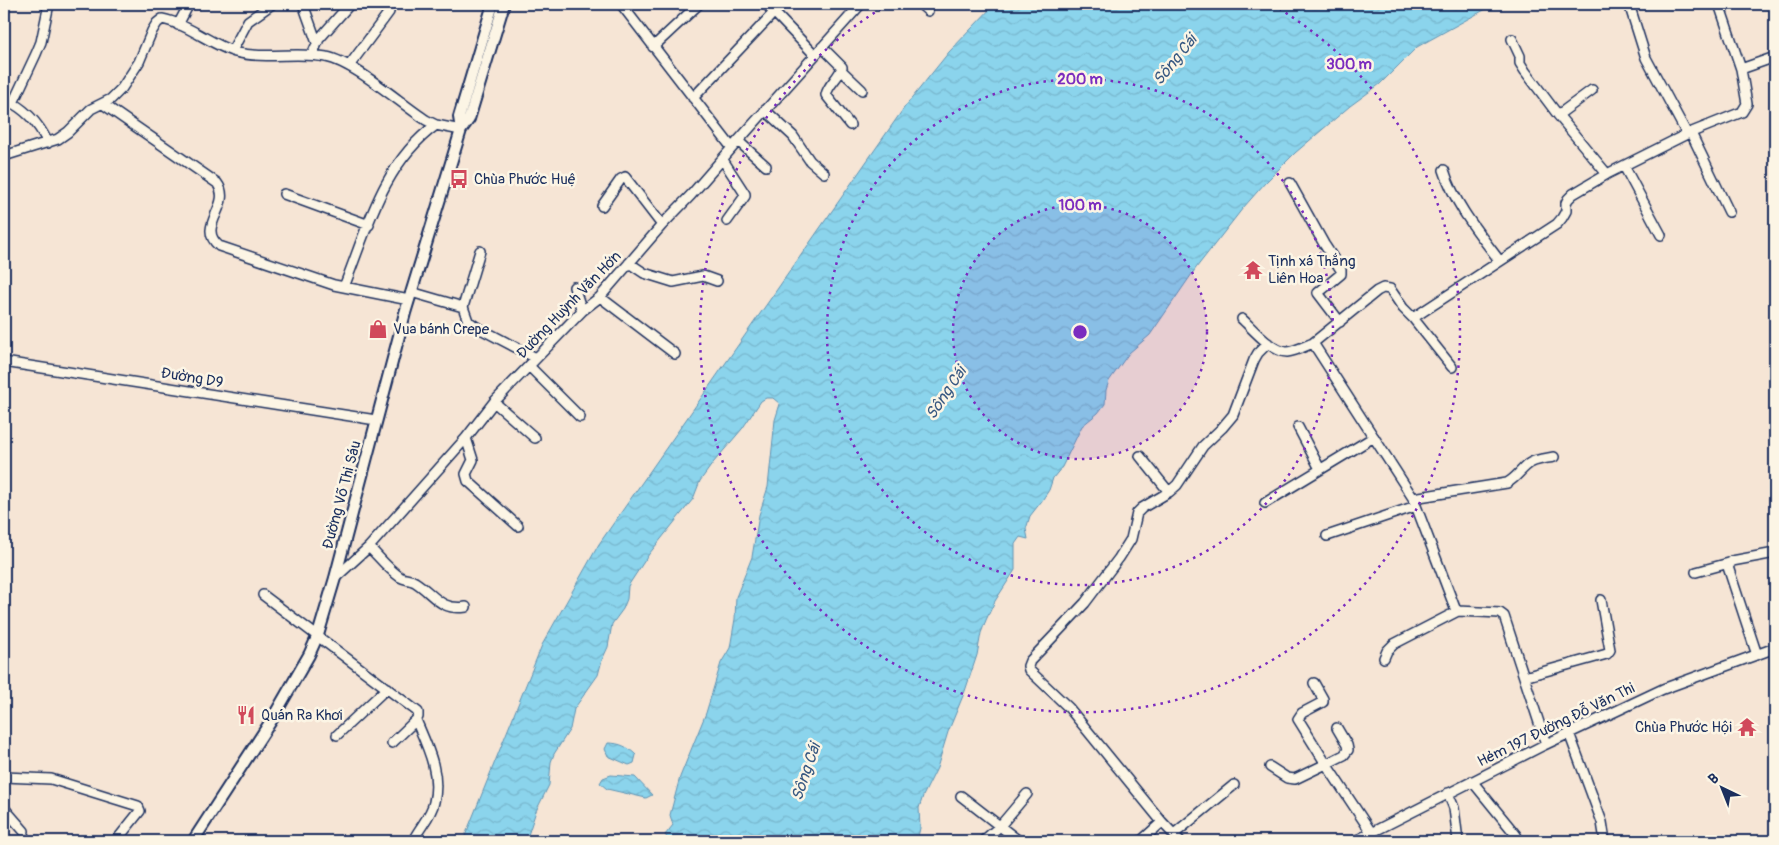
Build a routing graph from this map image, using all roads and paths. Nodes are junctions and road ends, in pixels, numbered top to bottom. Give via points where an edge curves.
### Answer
1 (49, 4) edge
2 (189, 4) edge
3 (272, 4) edge
4 (304, 4) edge
5 (350, 4) edge
6 (493, 4) edge
7 (504, 4) edge
8 (621, 4) edge
9 (699, 4) edge
10 (766, 4) edge
11 (782, 4) edge
12 (861, 4) edge
13 (920, 4) edge
14 (1629, 4) edge
15 (1719, 4) edge
16 (928, 11) dead end
17 (389, 12) dead end
18 (774, 12) junction
19 (178, 25) junction
20 (1512, 39) dead end
21 (317, 43) junction
22 (653, 46) junction
23 (822, 47) junction
24 (232, 51) junction
25 (312, 55) junction
26 (815, 55) junction
27 (1775, 57) edge
28 (349, 66) junction
29 (1740, 69) junction
30 (842, 70) junction
31 (862, 90) dead end
32 (1592, 90) dead end
33 (694, 98) junction
34 (4, 99) edge
35 (13, 103) junction
36 (104, 104) junction
37 (765, 110) junction
38 (1558, 115) junction
39 (436, 125) junction
40 (850, 125) dead end
41 (461, 130) junction
42 (1689, 133) junction
43 (48, 143) junction
44 (734, 144) junction
45 (4, 156) edge
46 (723, 160) junction
47 (766, 166) dead end
48 (1624, 166) junction
49 (1444, 170) dead end
50 (824, 173) dead end
51 (1608, 174) junction
52 (1290, 183) dead end
53 (284, 194) dead end
54 (602, 206) dead end
55 (1729, 212) dead end
56 (727, 221) dead end
57 (368, 225) junction
58 (662, 225) junction
59 (1662, 235) dead end
60 (480, 251) dead end
61 (1499, 260) junction
62 (629, 263) junction
63 (717, 281) dead end
64 (344, 287) junction
65 (574, 287) dead end
66 (410, 296) junction
67 (600, 298) junction
68 (463, 307) junction
69 (582, 311) junction
70 (1413, 318) junction
71 (1242, 319) dead end
72 (1340, 322) junction
73 (1313, 343) junction
74 (1268, 344) junction
75 (675, 354) dead end
76 (536, 358) junction
77 (4, 362) edge
78 (529, 366) junction
79 (1452, 367) dead end
80 (494, 402) junction
81 (580, 417) dead end
82 (376, 420) junction
83 (1298, 427) dead end
84 (1374, 437) junction
85 (466, 438) junction
86 (535, 438) dead end
87 (1140, 456) dead end
88 (1554, 457) dead end
89 (1320, 469) junction
90 (1169, 492) junction
91 (1414, 502) junction
92 (1265, 503) dead end
93 (518, 526) dead end
94 (1327, 536) dead end
95 (369, 547) junction
96 (1775, 553) edge
97 (1730, 563) junction
98 (1696, 572) dead end
99 (335, 578) junction
100 (263, 595) dead end
101 (1601, 600) dead end
102 (466, 607) dead end
103 (1458, 611) junction
104 (318, 635) junction
105 (1775, 648) edge
106 (1757, 655) junction
107 (1384, 658) dead end
108 (1524, 677) junction
109 (1314, 683) dead end
110 (387, 688) junction
111 (416, 720) junction
112 (1337, 728) dead end
113 (1569, 733) junction
114 (337, 735) dead end
115 (392, 743) dead end
116 (1546, 744) junction
117 (1326, 764) junction
118 (1270, 767) dead end
119 (4, 777) edge
120 (1472, 781) junction
121 (1234, 785) dead end
122 (1448, 793) junction
123 (1027, 794) dead end
124 (962, 796) dead end
125 (4, 808) edge
126 (1162, 822) junction
127 (1000, 826) junction
128 (24, 831) dead end
129 (1372, 832) junction
130 (1177, 838) edge
131 (116, 841) edge
132 (193, 841) edge
133 (415, 841) edge
134 (983, 841) edge
135 (1019, 841) edge
136 (1141, 841) edge
137 (1355, 841) edge
138 (1458, 841) edge
139 (1519, 841) edge
140 (1604, 841) edge

1 - 35 street via 41,42
2 - 19 street
3 - 24 street via 248,20
4 - 21 street
5 - 21 street
6 - 41 main road, Đường Võ Thị Sáu via 459,117
7 - 41 main road, Đường Võ Thị Sáu via 469,119
8 - 22 street
9 - 22 street
10 - 18 street
11 - 18 street
12 - 23 street, Đường Huỳnh Văn Hớn
13 - 16 street
14 - 42 street via 1646,58
15 - 29 street
17 - 28 street
18 - 26 street
18 - 33 street
19 - 24 street
19 - 36 street via 162,19 156,23 132,73
20 - 38 street via 1520,63
21 - 25 street
22 - 33 street
23 - 26 street, Đường Huỳnh Văn Hớn
23 - 30 street
24 - 25 street via 265,56
25 - 28 street via 334,58
26 - 37 street, Đường Huỳnh Văn Hớn
27 - 29 street
28 - 39 street
29 - 42 street via 1745,108 1736,116
30 - 31 street
30 - 40 street via 826,95
32 - 38 street
33 - 44 street
34 - 35 street
35 - 43 street via 35,120
36 - 43 street via 88,112 63,136
36 - 64 street via 217,183 222,198 210,232 219,246
37 - 44 street, Đường Huỳnh Văn Hớn
37 - 50 street via 793,136 810,161
38 - 51 street
39 - 41 street
39 - 57 street via 393,171
41 - 66 main road, Đường Võ Thị Sáu
42 - 48 street
42 - 55 street
43 - 45 street
44 - 46 street, Đường Huỳnh Văn Hớn
44 - 47 street
46 - 56 street via 745,196
46 - 58 street, Đường Huỳnh Văn Hớn
48 - 51 street
48 - 59 street
49 - 61 street via 1458,203
51 - 61 street via 1573,194 1557,224
52 - 72 street via 1342,274 1318,293
53 - 57 street
54 - 58 street via 625,177
57 - 64 street
58 - 62 street, Đường Huỳnh Văn Hớn
60 - 68 street
61 - 70 street
62 - 63 street via 644,273 673,282 703,276
62 - 67 street, Đường Huỳnh Văn Hớn
64 - 66 street
65 - 69 street
66 - 68 street
66 - 82 main road, Đường Võ Thị Sáu
67 - 69 street, Đường Huỳnh Văn Hớn
67 - 75 street
68 - 76 street via 468,320 475,326
69 - 76 street, Đường Huỳnh Văn Hớn
70 - 72 street via 1390,289 1384,288
70 - 79 street
71 - 74 street
72 - 73 street
73 - 74 street via 1284,352
73 - 84 street
74 - 90 street via 1254,360 1233,415 1203,446 1184,476
76 - 78 street, Đường Huỳnh Văn Hớn
77 - 82 street, Đường D9
78 - 80 street, Đường Huỳnh Văn Hớn
78 - 81 street
80 - 85 street, Đường Huỳnh Văn Hớn
80 - 86 street
82 - 99 main road, Đường Võ Thị Sáu
83 - 89 street
84 - 89 street
84 - 91 street
85 - 93 street via 473,460 466,474 468,481
85 - 95 street, Đường Huỳnh Văn Hớn
87 - 90 street
88 - 91 street via 1533,461 1507,482
89 - 92 street
90 - 126 street via 1137,513 1131,540 1120,558 1085,604 1028,666 1085,727
91 - 94 street
91 - 103 street
95 - 99 street, Đường Huỳnh Văn Hớn
95 - 102 street via 394,572 417,583 440,604
96 - 97 street
97 - 98 street
97 - 106 street via 1728,567
99 - 104 main road, Đường Võ Thị Sáu
100 - 104 street
101 - 108 street via 1610,650 1607,654
103 - 107 street via 1394,644
103 - 108 street via 1503,614
104 - 110 street
104 - 132 main road, Đường Võ Thị Sáu via 272,721
105 - 106 street, Hẻm 197 Đường Đỗ Văn Thi
106 - 113 street, Hẻm 197 Đường Đỗ Văn Thi via 1664,689
108 - 116 street
109 - 117 street via 1322,702 1302,713 1298,719
110 - 111 street via 418,712
110 - 114 street
111 - 115 street
111 - 133 street via 431,754 435,790 434,804
112 - 117 street via 1348,750
113 - 116 street, Hẻm 197 Đường Đỗ Văn Thi
113 - 140 street via 1602,822
116 - 120 street, Hẻm 197 Đường Đỗ Văn Thi
117 - 118 street via 1295,778 1287,778
117 - 129 street
119 - 131 street via 51,779 138,806 140,811
120 - 122 street, Hẻm 197 Đường Đỗ Văn Thi
120 - 139 street
121 - 130 street
122 - 129 street, Hẻm 197 Đường Đỗ Văn Thi
122 - 138 street via 1454,808
123 - 127 street
124 - 127 street
125 - 128 street
126 - 130 street
126 - 136 street
127 - 134 street
127 - 135 street
129 - 137 street, Hẻm 197 Đường Đỗ Văn Thi

